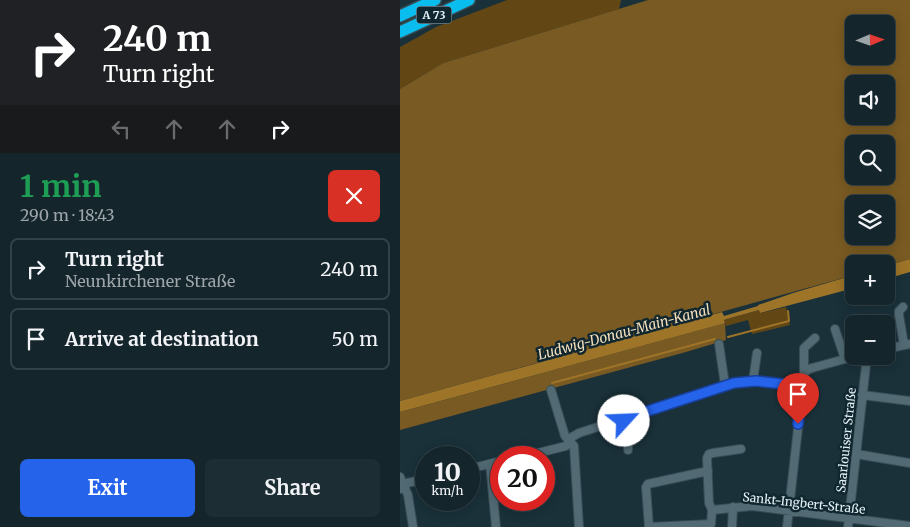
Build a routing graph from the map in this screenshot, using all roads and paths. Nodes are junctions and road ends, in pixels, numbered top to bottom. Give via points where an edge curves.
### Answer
1 (435, 0) edge
2 (469, 0) edge
3 (400, 16) edge
4 (400, 32) edge
5 (903, 307) dead end
6 (835, 329) dead end
7 (815, 338) dead end
8 (718, 344) dead end
9 (907, 345) edge
10 (757, 353) dead end
11 (845, 359) joint
12 (866, 365) edge
13 (804, 374) junction
14 (753, 381) junction
15 (725, 386) junction
16 (802, 386) junction
17 (551, 390) dead end
18 (862, 395) junction
19 (910, 401) edge
20 (623, 419) junction
21 (570, 440) junction
22 (555, 449) edge
23 (741, 449) dead end
24 (628, 450) dead end
25 (856, 454) junction
26 (910, 463) edge
27 (490, 464) edge
28 (480, 466) edge
29 (708, 471) junction
30 (400, 477) edge
31 (415, 481) edge
32 (402, 488) edge
33 (734, 507) junction
34 (712, 510) junction
35 (789, 510) junction
36 (494, 511) edge
37 (849, 518) junction
38 (711, 525) edge
39 (910, 526) edge
40 (413, 527) edge
41 (496, 527) edge
42 (579, 527) edge
43 (649, 527) edge
44 (732, 527) edge
45 (787, 527) edge
46 (848, 527) edge

1 - 3 highway, A 73
2 - 4 highway, A 73
5 - 9 street via 899,315
6 - 11 street
7 - 13 street via 804,348
8 - 15 street
10 - 14 street
11 - 13 street via 812,368
12 - 18 street, Saarlouiser Straße
13 - 16 street
14 - 15 street
14 - 16 street
15 - 20 street
16 - 35 street
17 - 21 street via 565,436
18 - 19 street
18 - 25 street, Saarlouiser Straße
20 - 21 street via 579,433
20 - 24 street
21 - 22 street via 566,446
21 - 42 street via 574,446
23 - 29 street via 709,454
25 - 26 street
25 - 37 street, Saarlouiser Straße
27 - 28 street
29 - 34 street
29 - 43 street via 648,484
30 - 32 street
31 - 32 street
32 - 40 street
33 - 34 street, Sankt-Ingbert-Straße
33 - 35 street, Sankt-Ingbert-Straße
33 - 44 street
34 - 38 street
35 - 37 street, Sankt-Ingbert-Straße
35 - 45 street
36 - 41 street
37 - 39 street, Sankt-Ingbert-Straße
37 - 46 street, Saarlouiser Straße
38 - 43 street

